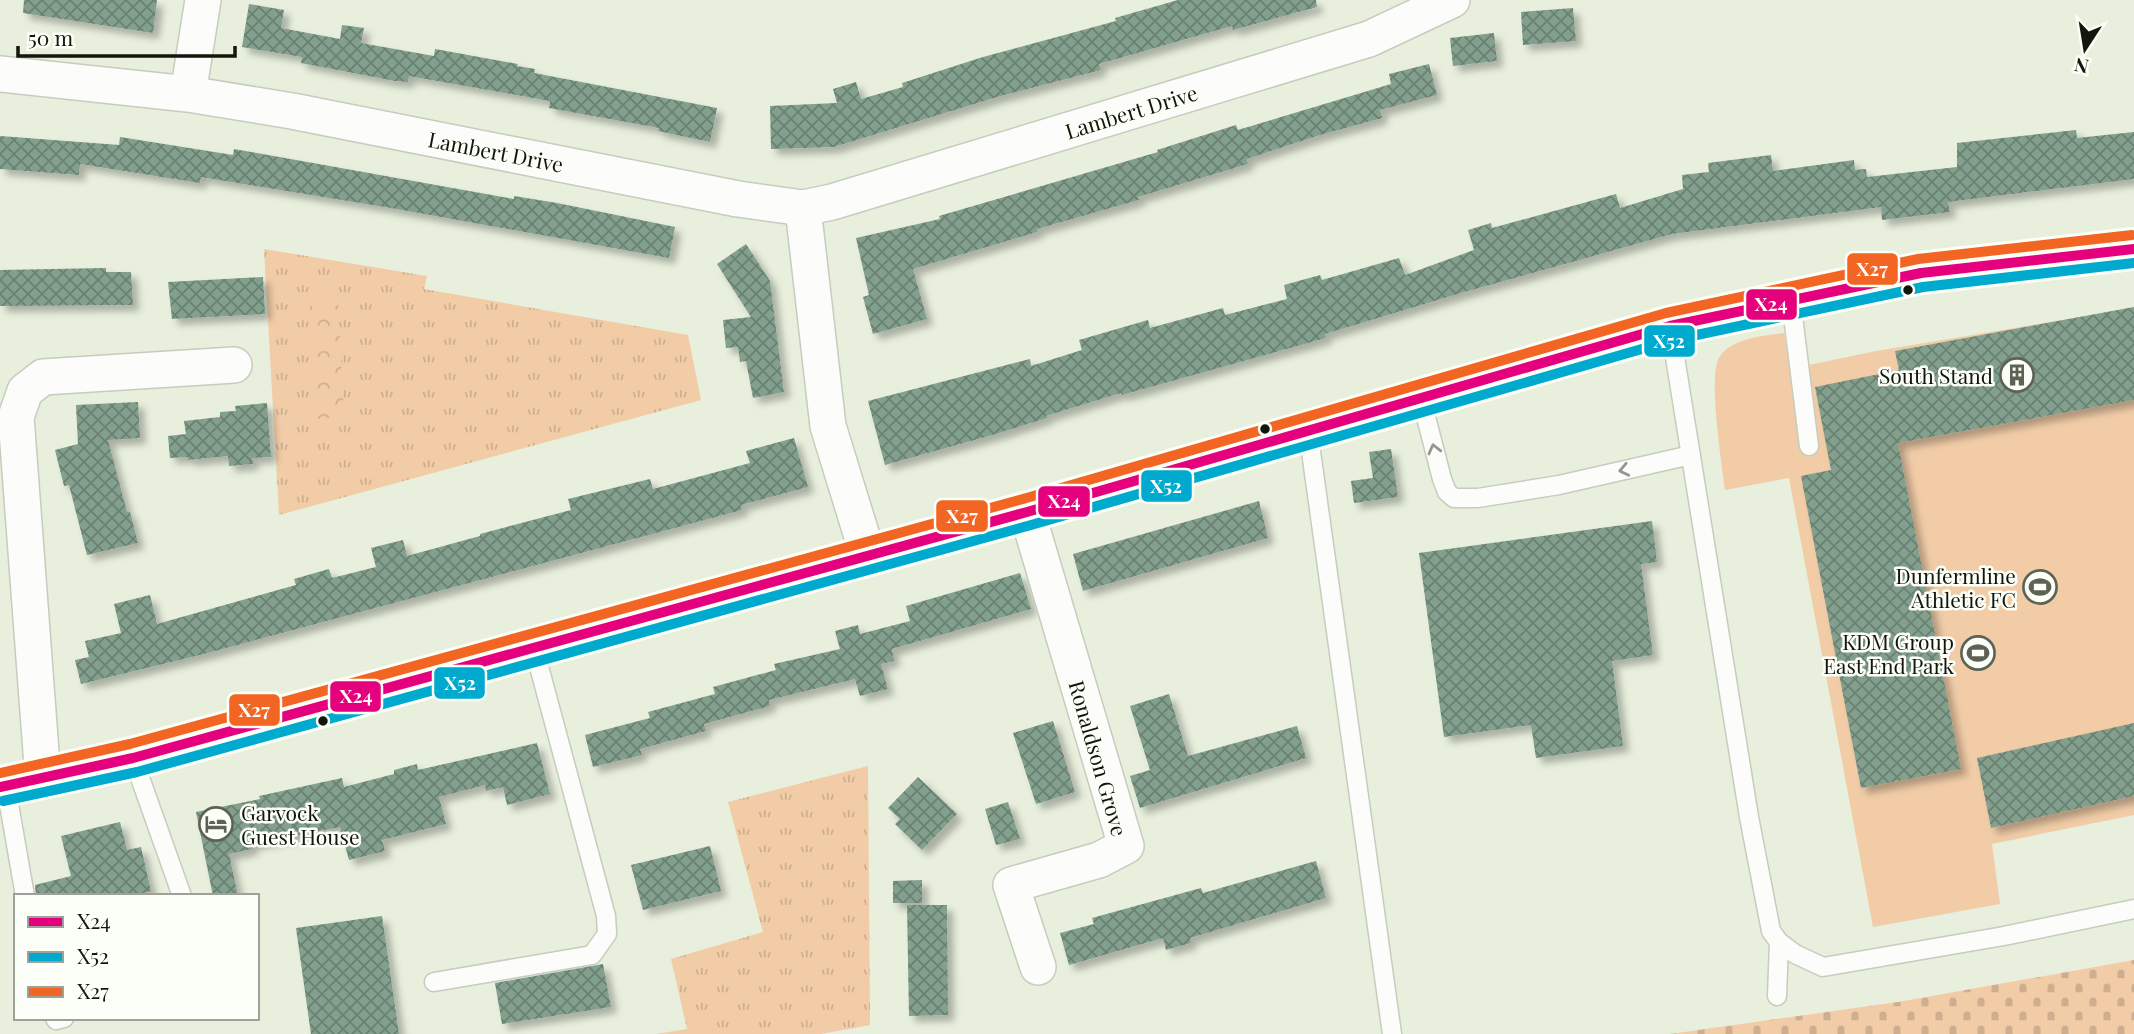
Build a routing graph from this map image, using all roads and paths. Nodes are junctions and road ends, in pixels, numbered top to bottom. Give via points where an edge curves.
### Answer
1 (203, 0) edge
2 (1452, 0) edge
3 (0, 74) edge
4 (188, 94) junction
5 (803, 208) junction
6 (2134, 249) edge
7 (1791, 300) junction
8 (1670, 326) junction
9 (234, 365) dead end
10 (1421, 398) junction
11 (1308, 430) junction
12 (1809, 446) dead end
13 (1690, 455) junction
14 (1027, 512) junction
15 (868, 556) junction
16 (534, 648) junction
17 (133, 758) junction
18 (43, 779) junction
19 (3, 787) edge
20 (25, 894) edge
21 (181, 894) edge
22 (2134, 909) edge
23 (1779, 942) junction
24 (1038, 967) dead end
25 (434, 982) dead end
26 (1777, 996) dead end
27 (1392, 1034) edge

1 - 4 street
2 - 5 street, Lambert Drive via 1370,39
3 - 4 street, Lambert Drive
4 - 5 street, Lambert Drive via 738,200
5 - 15 street via 828,426
6 - 7 main road via 1921,273
7 - 8 main road
7 - 12 lane
8 - 10 main road
8 - 13 lane
9 - 18 street via 43,377 25,391 16,417
10 - 11 main road
13 -> 10 lane via 1559,485 1454,498 1442,479
11 - 14 main road
11 - 27 lane
13 - 23 lane via 1752,829 1771,931
14 - 15 main road
14 - 24 street, Ronaldson Grove via 1126,846 1099,860 1011,885
15 - 16 main road
16 - 17 main road
16 - 25 lane via 607,934 592,955
17 - 18 main road
17 - 21 lane
18 - 19 main road
19 - 20 lane
22 - 23 lane via 1823,967
23 - 26 lane

